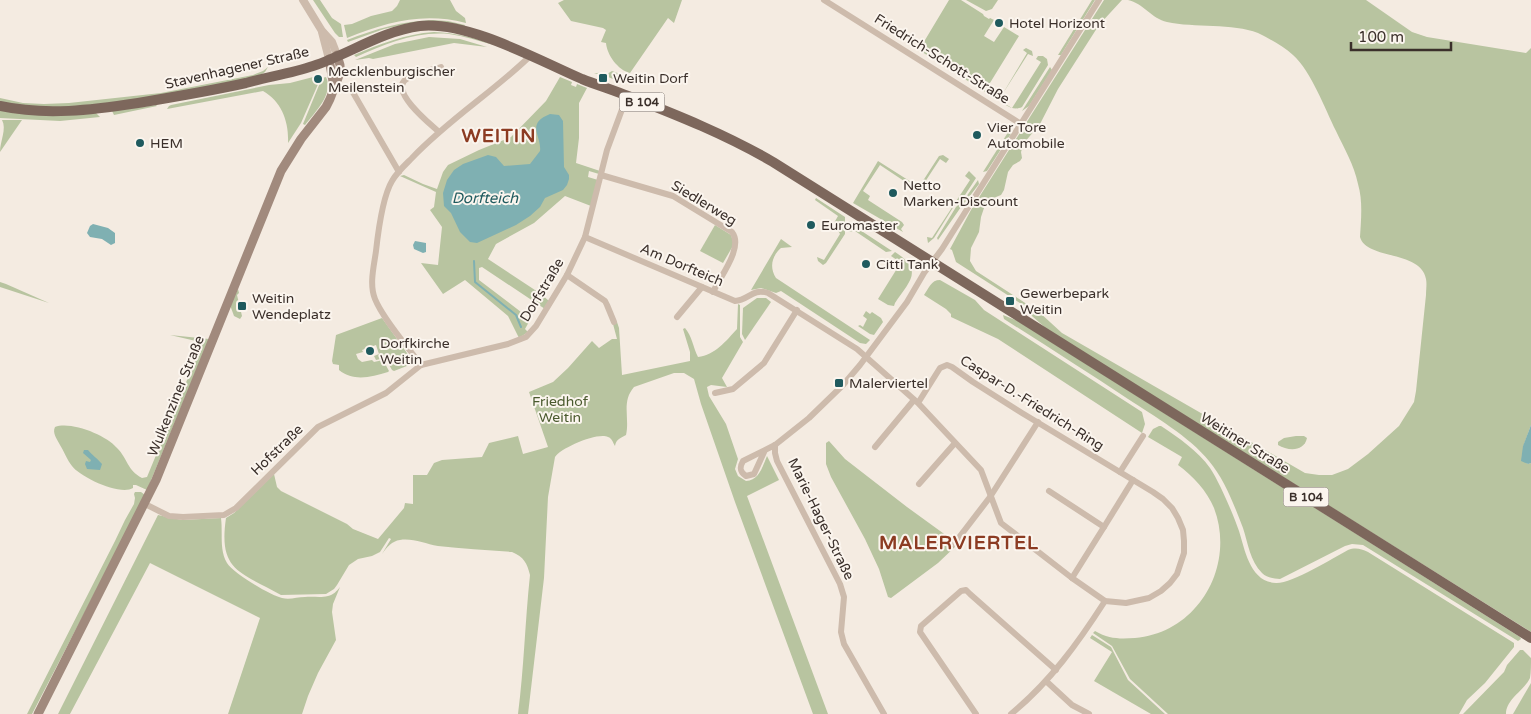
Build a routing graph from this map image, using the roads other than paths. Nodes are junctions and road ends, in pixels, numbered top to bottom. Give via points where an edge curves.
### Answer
1 (303, 0) edge
2 (824, 0) edge
3 (1099, 0) edge
4 (530, 55) junction
5 (333, 57) junction
6 (440, 67) dead end
7 (351, 89) dead end
8 (627, 96) junction
9 (0, 106) edge
10 (1021, 124) junction
11 (438, 132) junction
12 (399, 172) junction
13 (601, 175) junction
14 (585, 237) junction
15 (932, 262) junction
16 (946, 270) joint
17 (567, 275) junction
18 (702, 288) junction
19 (713, 292) junction
20 (797, 310) junction
21 (677, 317) dead end
22 (614, 322) dead end
23 (866, 357) junction
24 (421, 365) junction
25 (715, 394) dead end
26 (916, 401) junction
27 (1038, 422) junction
28 (1143, 436) dead end
29 (955, 443) junction
30 (775, 445) junction
31 (875, 447) dead end
32 (766, 450) junction
33 (1120, 472) junction
34 (1133, 480) junction
35 (919, 484) dead end
36 (1049, 491) dead end
37 (990, 497) junction
38 (145, 504) junction
39 (1104, 527) junction
40 (954, 544) dead end
41 (1072, 578) junction
42 (1105, 601) junction
43 (1531, 638) edge
44 (1056, 670) junction
45 (1046, 681) junction
46 (38, 714) edge
47 (884, 714) edge
48 (976, 714) edge
49 (1011, 714) edge
50 (1088, 714) edge

1 - 5 street
2 - 10 street, Friedrich-Schott-Straße
3 - 10 street
4 - 5 main road, Stavenhagener Straße / B 104 via 464,31 420,26 386,35
4 - 8 main road, Stavenhagener Straße / B 104
4 - 11 street via 505,80
5 - 9 main road, Stavenhagener Straße / B 104 via 314,66 212,90 110,107 41,112
5 - 38 main road, Wulkenziner Straße via 334,87 326,107 282,171
6 - 11 street via 409,77 402,89 406,100
7 - 12 street
8 - 13 street, Dorfstraße
8 - 15 main road, Stavenhagener Straße / B 104 via 751,149
10 - 15 street
11 - 12 street
12 - 24 street via 388,188 376,244 373,293 383,314
13 - 14 street, Dorfstraße
13 - 19 street, Siedlerweg via 673,196 736,236 736,247
14 - 17 street, Dorfstraße
14 - 18 street, Am Dorfteich
15 - 16 main road, Stavenhagener Straße / B 104
15 - 23 street
16 - 43 main road, Weitiner Straße / B 104
17 - 22 street via 605,301
17 - 24 street, Dorfstraße via 526,337
18 - 19 street, Am Dorfteich
18 - 21 street
19 - 20 street, Am Dorfteich via 738,301 756,292 768,293
20 - 23 street
20 - 25 street via 764,363 733,388
23 - 26 street
23 - 30 street via 830,399
24 - 38 street, Hofstraße via 386,393 318,427 228,513 183,518 169,516
26 - 27 street, Caspar-D.-Friedrich-Ring via 940,368 947,365
26 - 29 street
26 - 31 street
27 - 33 street, Caspar-D.-Friedrich-Ring
27 - 37 street
28 - 33 street
29 - 35 street
29 - 37 street via 980,470
30 - 32 street
30 - 47 street, Marie-Hager-Straße via 778,461 840,584 844,597 841,632 844,644
32 - 32 street via 742,461 742,474 754,474
33 - 34 street, Caspar-D.-Friedrich-Ring
34 - 39 street
34 - 42 street, Caspar-D.-Friedrich-Ring via 1172,508 1183,530 1184,552 1177,574 1161,592 1137,602
36 - 39 street
37 - 40 street
37 - 41 street via 998,518 1006,528
38 - 46 main road, Wulkenziner Straße
39 - 41 street
41 - 42 street
42 - 44 street
44 - 45 street
44 - 48 street via 966,590 960,591 921,626 920,632
45 - 49 street
45 - 50 street via 1072,705

